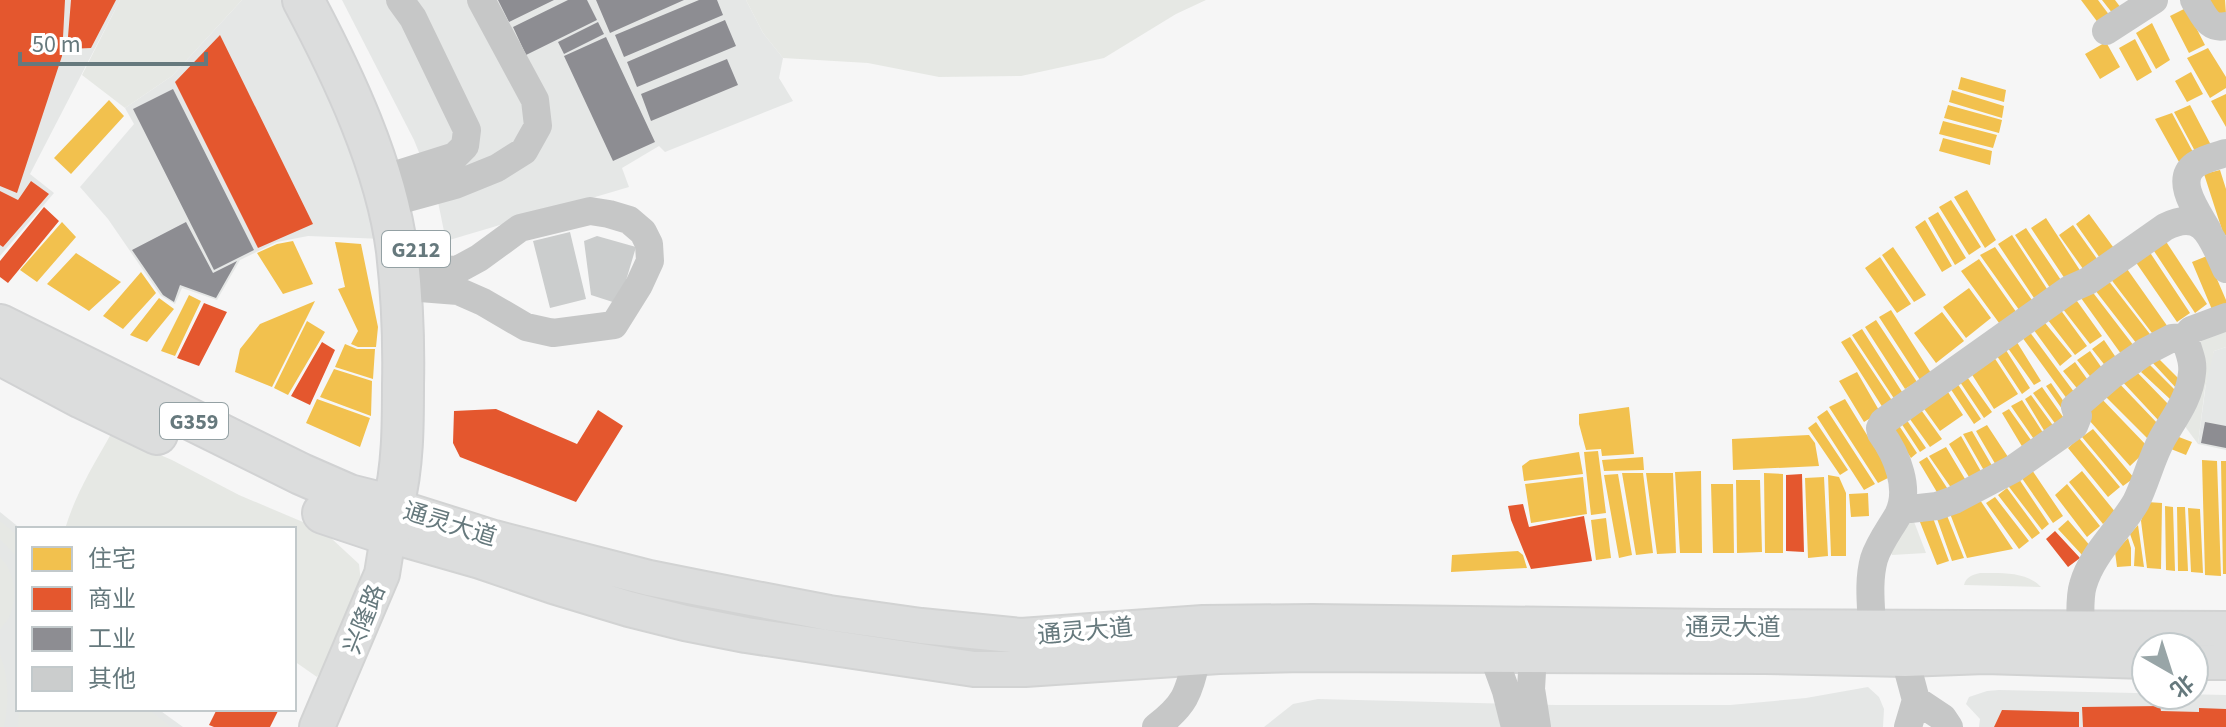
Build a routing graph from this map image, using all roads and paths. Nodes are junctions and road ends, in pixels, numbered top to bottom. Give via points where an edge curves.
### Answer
1 (303, 0) edge
2 (325, 0) edge
3 (400, 0) edge
4 (481, 0) edge
5 (2154, 0) edge
6 (2194, 0) edge
7 (2226, 26) edge
8 (2106, 31) dead end
9 (2226, 153) edge
10 (401, 187) junction
11 (2219, 248) edge
12 (419, 278) junction
13 (2226, 317) edge
14 (0, 325) edge
15 (2185, 337) junction
16 (0, 355) edge
17 (1902, 507) junction
18 (403, 524) junction
19 (1872, 627) junction
20 (2080, 628) junction
21 (2226, 629) edge
22 (1493, 655) junction
23 (1533, 655) junction
24 (1197, 658) junction
25 (1905, 659) junction
26 (2130, 661) edge
27 (1912, 714) edge
28 (317, 727) edge
29 (334, 727) edge
30 (1156, 727) edge
31 (1515, 727) edge
32 (1537, 727) edge
33 (1949, 727) edge

1 - 18 highway, G212 via 363,127 397,249 403,320
2 - 10 highway, G212 via 380,124
3 - 10 street via 467,130 465,146 455,156
4 - 10 street via 535,100 538,126 524,151 497,168 455,185
5 - 8 street
6 - 7 street via 2208,24
9 - 11 street via 2192,167 2186,177 2189,195
10 - 12 highway, G212 via 413,227
11 - 17 street via 2189,220 2165,227 1883,422 1881,433 1904,481
12 - 12 street via 483,302 526,327 553,333 614,325 650,261 649,244 629,220 590,211 520,228 457,270
12 - 18 highway, G212 via 424,318 422,411
13 - 15 street
14 - 18 highway, 通灵大道 / G359
15 - 17 street via 2172,338 2126,364 2075,407 2074,426 2013,469 1945,504
15 - 20 street via 2193,370 2188,392 2136,501 2090,567 2082,589
16 - 18 highway, 通灵大道 / G359 via 326,514
17 - 19 street via 1875,555
18 - 19 main road, 通灵大道 via 494,538 649,578 845,615 1021,636 1203,623
18 - 24 main road, 通灵大道 via 480,561 568,591 746,635 974,669
18 - 28 main road, 兴隆路
18 - 29 main road, 兴隆路 via 390,600
19 - 20 main road, 通灵大道
20 - 21 main road, 通灵大道
22 - 23 main road, 通灵大道
22 - 24 main road, 通灵大道
22 - 31 street
23 - 25 main road, 通灵大道
23 - 32 street
24 - 30 street via 1185,699
25 - 26 main road, 通灵大道
25 - 27 street
27 - 33 street via 1943,718

